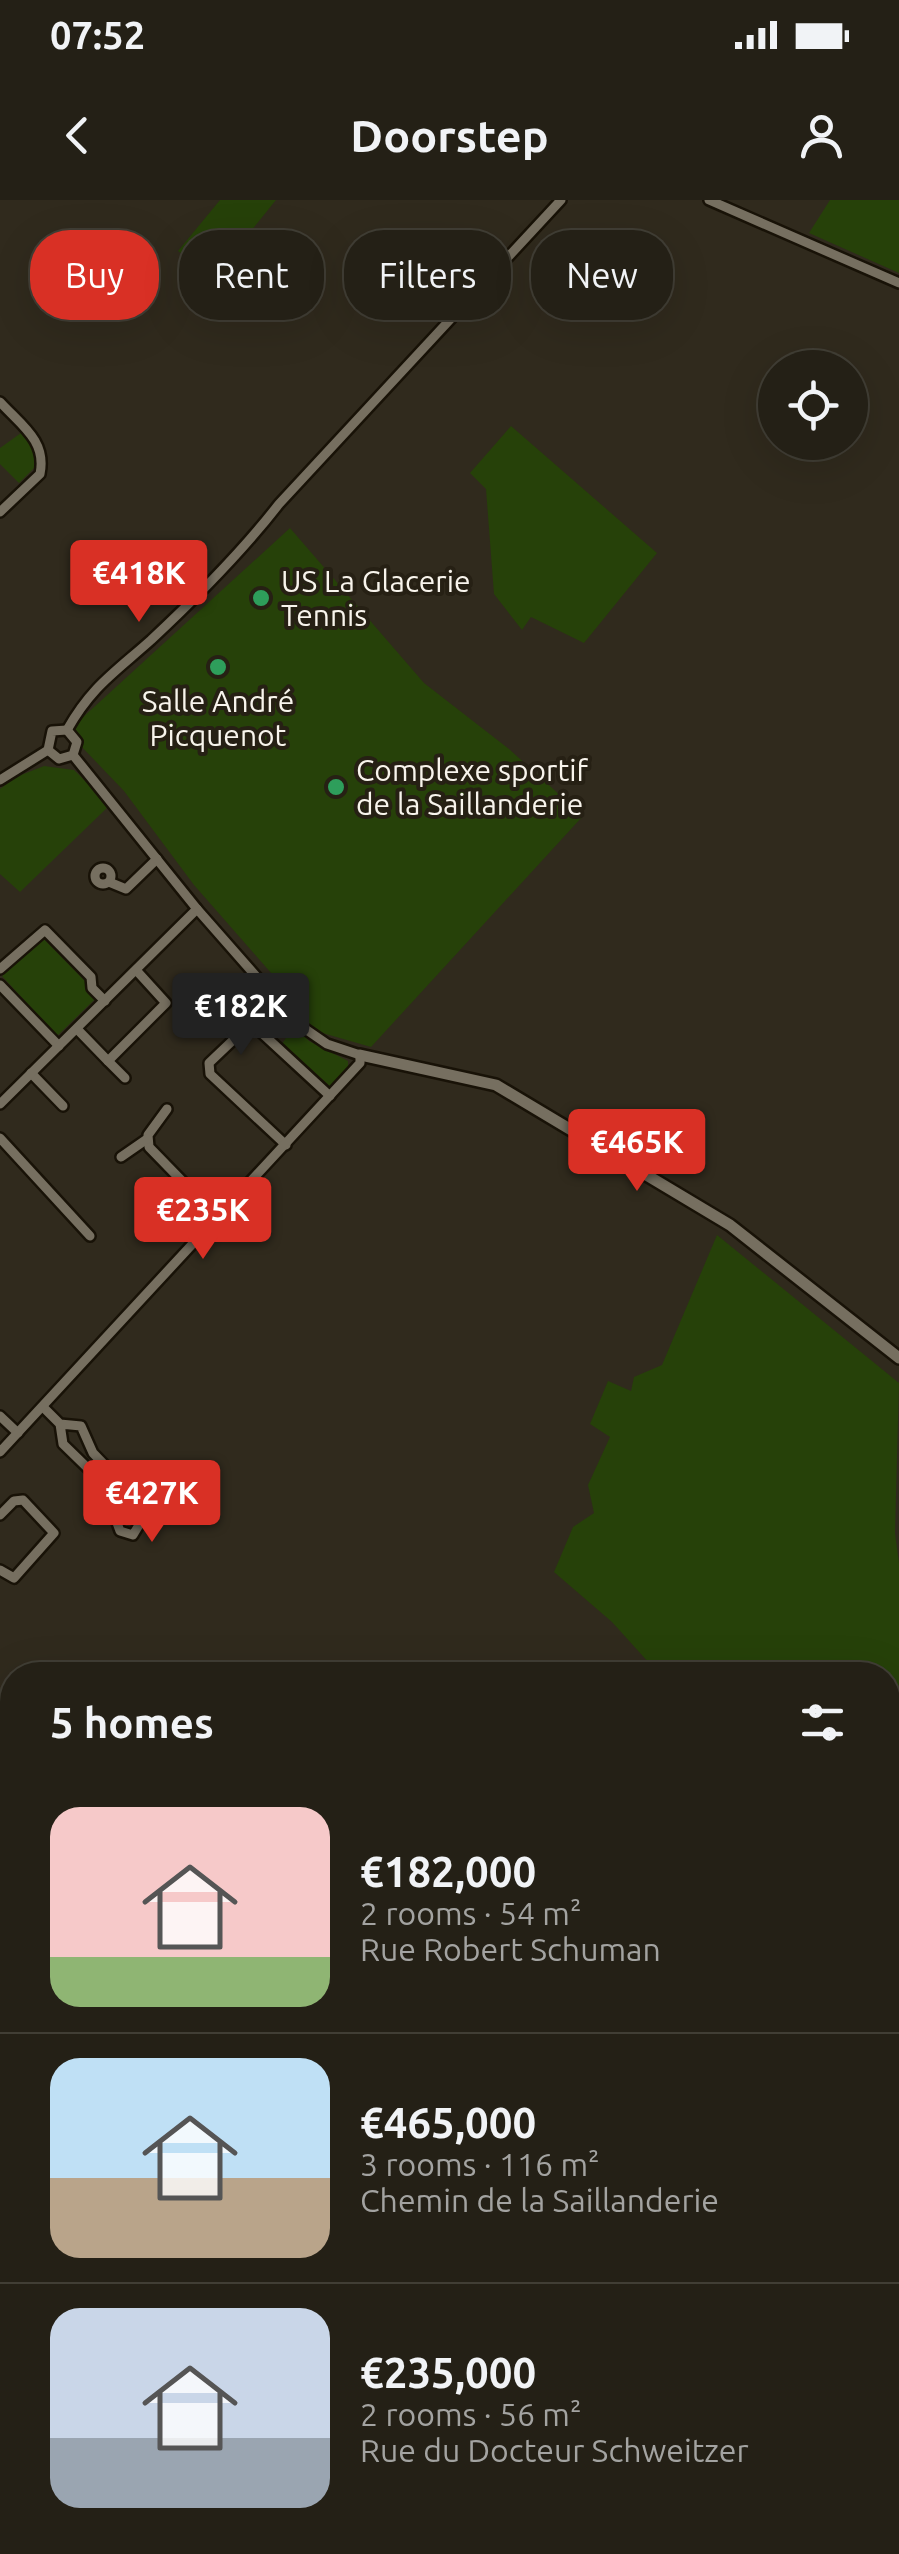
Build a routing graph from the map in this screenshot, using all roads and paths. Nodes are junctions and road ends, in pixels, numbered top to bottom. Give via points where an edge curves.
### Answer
1 (561, 200) edge
2 (709, 200) edge
3 (899, 283) edge
4 (0, 402) edge
5 (0, 512) edge
6 (67, 730) junction
7 (48, 750) junction
8 (73, 755) junction
9 (0, 780) edge
10 (157, 858) junction
11 (108, 882) dead end
12 (197, 910) junction
13 (0, 969) edge
14 (136, 970) junction
15 (0, 985) edge
16 (104, 1001) junction
17 (77, 1029) junction
18 (59, 1046) junction
19 (360, 1054) junction
20 (108, 1061) junction
21 (32, 1073) junction
22 (125, 1078) dead end
23 (330, 1096) junction
24 (0, 1104) edge
25 (62, 1106) dead end
26 (167, 1109) dead end
27 (0, 1138) edge
28 (147, 1139) junction
29 (286, 1144) junction
30 (121, 1157) dead end
31 (218, 1218) junction
32 (90, 1236) dead end
33 (899, 1358) edge
34 (43, 1407) junction
35 (0, 1416) edge
36 (60, 1424) junction
37 (18, 1433) junction
38 (0, 1452) edge
39 (0, 1515) edge
40 (0, 1570) edge

1 - 6 street via 246,545 92,690
2 - 3 street
4 - 5 street via 39,444 42,458 40,474
6 - 7 street via 52,732
6 - 8 street via 77,742
7 - 8 street via 59,759
7 - 9 street
8 - 10 street
10 - 11 street via 126,889
10 - 12 street
12 - 14 street
12 - 19 street via 298,1024 327,1044
13 - 16 street via 45,930 91,977
14 - 16 street
14 - 20 street via 166,1003
15 - 18 street
16 - 17 street
17 - 18 street
17 - 20 street
18 - 21 street
19 - 23 street via 358,1068
19 - 33 street via 496,1085 730,1226
20 - 22 street
21 - 24 street
21 - 25 street
23 - 29 street
23 - 29 street via 251,1023 210,1063 210,1074
26 - 28 street
27 - 32 street
28 - 30 street
28 - 31 street
29 - 31 street
31 - 34 street
34 - 36 street
34 - 37 street
35 - 37 street
36 - 36 street via 63,1444 102,1482 120,1531 133,1535 139,1525 124,1485 93,1453 82,1426
37 - 38 street
39 - 40 street via 23,1500 54,1534 12,1579

